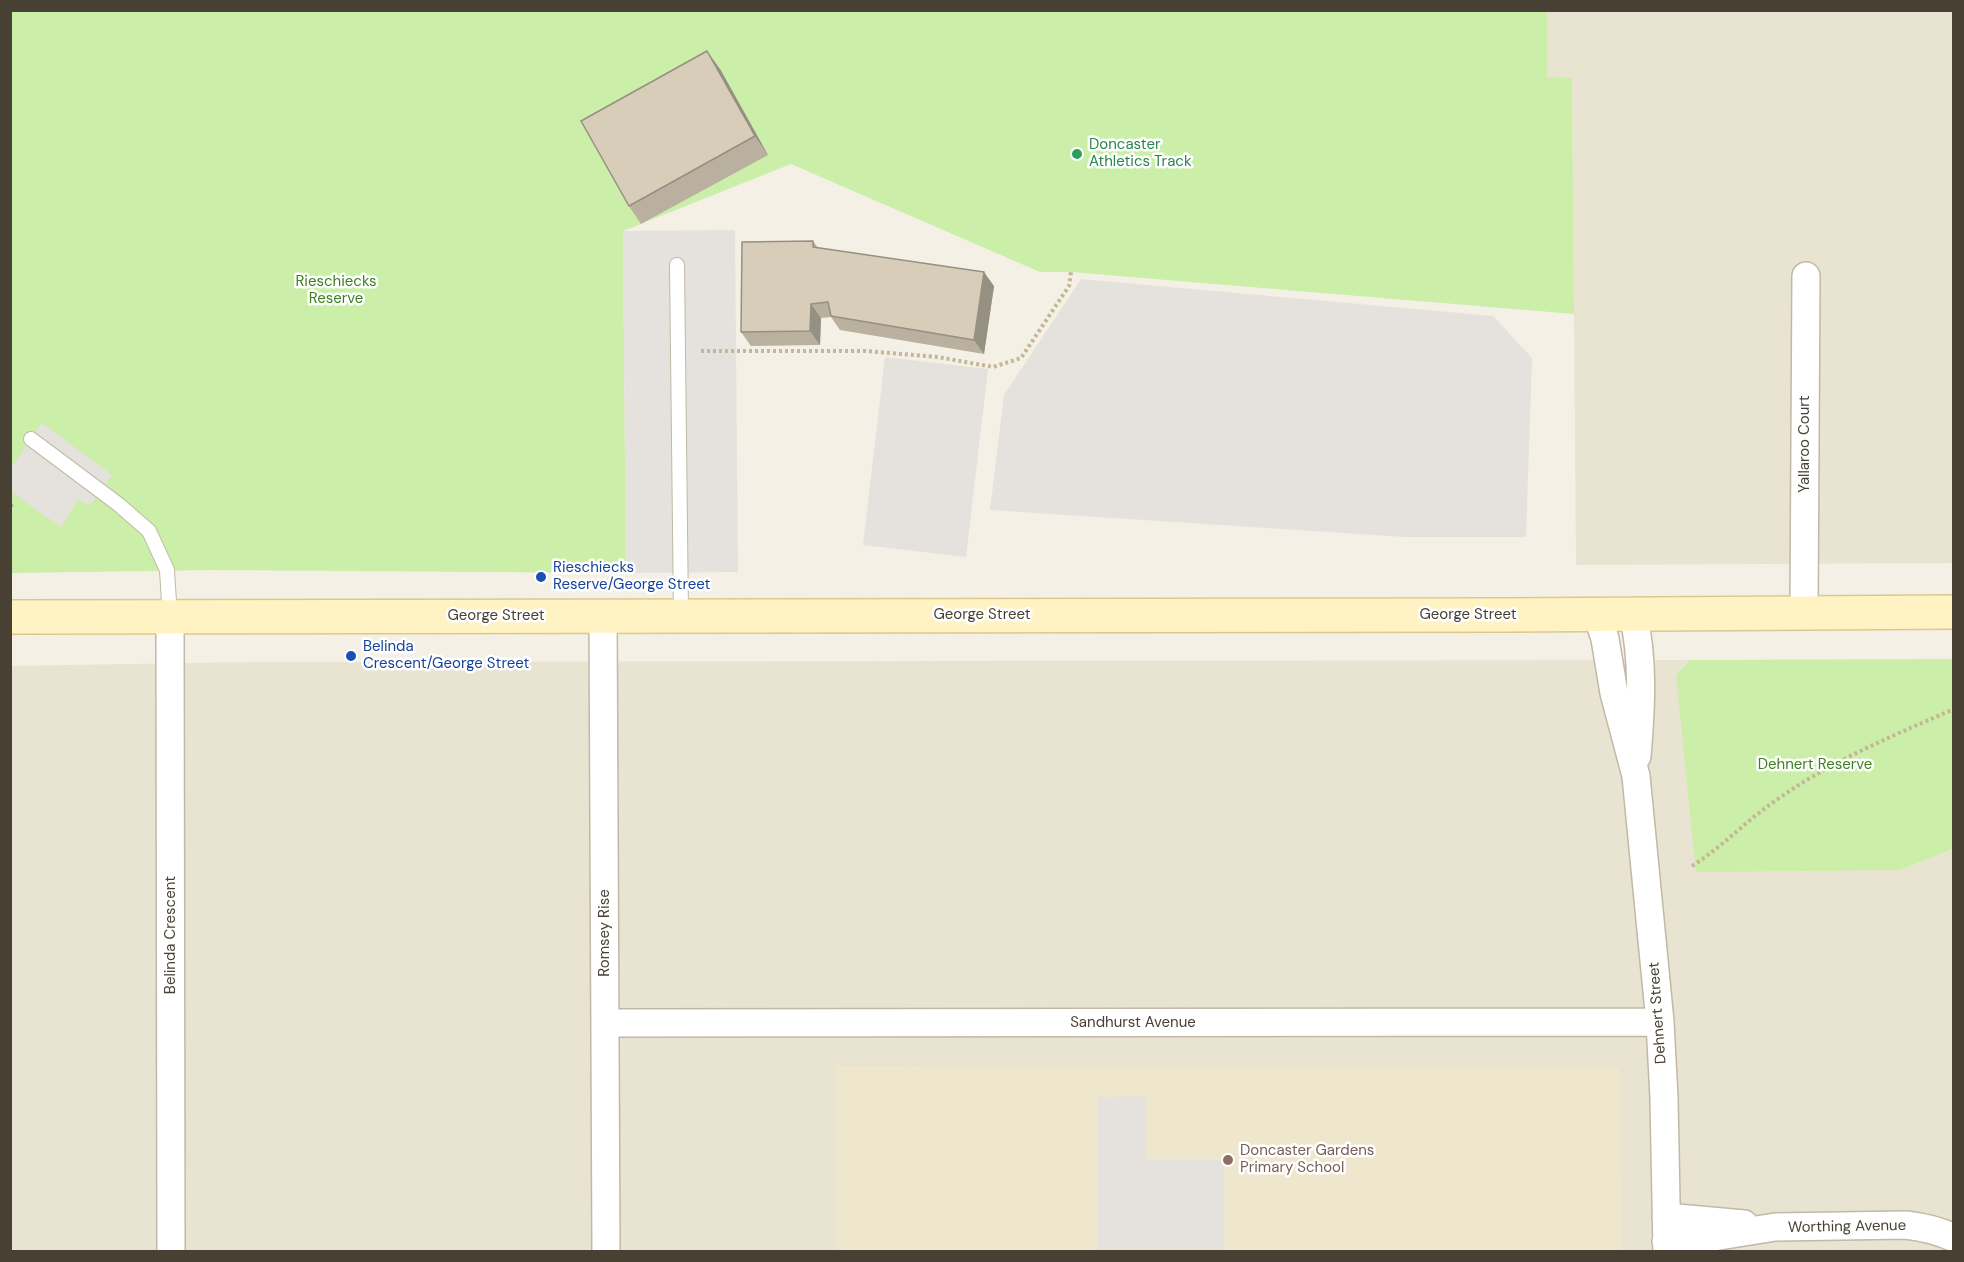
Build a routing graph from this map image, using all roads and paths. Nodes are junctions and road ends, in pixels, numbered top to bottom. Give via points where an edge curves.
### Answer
1 (677, 265) dead end
2 (1071, 272) dead end
3 (1806, 276) dead end
4 (679, 351) junction
5 (31, 439) dead end
6 (1804, 612) junction
7 (1953, 612) edge
8 (1597, 614) junction
9 (1633, 614) junction
10 (603, 615) junction
11 (681, 615) junction
12 (10, 617) edge
13 (170, 618) junction
14 (1953, 709) edge
15 (1636, 776) junction
16 (1692, 866) dead end
17 (1660, 1022) junction
18 (605, 1023) junction
19 (1666, 1237) edge
20 (1953, 1238) edge
21 (171, 1251) edge
22 (606, 1251) edge

1 - 4 lane
2 - 4 path via 1069,286 1021,358 993,367 938,357 865,351
3 - 6 street, Yallaroo Court
4 - 11 lane
5 - 13 lane via 149,531 167,570
6 - 7 main road, George Street
6 - 9 main road, George Street
8 - 9 main road, George Street
8 - 11 main road, George Street
8 - 15 street, Dehnert Street
9 - 15 street, Dehnert Street via 1639,638 1641,716
10 - 11 main road, George Street
10 - 13 main road, George Street
10 - 18 street, Romsey Rise
12 - 13 main road, George Street
13 - 21 street, Belinda Crescent
14 - 16 path via 1821,772 1775,801
15 - 17 street, Dehnert Street
17 - 18 street, Sandhurst Avenue
17 - 19 street, Dehnert Street
18 - 22 street, Romsey Rise
19 - 20 street, Worthing Avenue via 1706,1219 1775,1227 1906,1225 1941,1231

